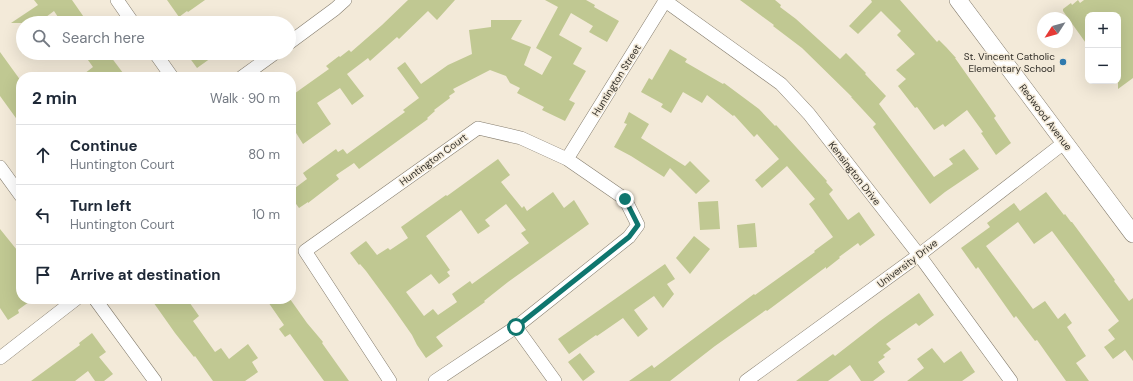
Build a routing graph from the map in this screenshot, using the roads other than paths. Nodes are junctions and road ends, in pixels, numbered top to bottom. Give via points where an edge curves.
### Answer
1 (117, 0) edge
2 (345, 0) edge
3 (665, 0) edge
4 (958, 0) edge
5 (128, 16) edge
6 (296, 38) edge
7 (160, 60) edge
8 (265, 60) edge
9 (168, 72) edge
10 (249, 72) edge
11 (1065, 142) junction
12 (567, 159) junction
13 (0, 167) edge
14 (16, 189) edge
15 (1133, 234) edge
16 (919, 255) junction
17 (70, 304) edge
18 (99, 304) edge
19 (516, 327) junction
20 (0, 358) edge
21 (155, 381) edge
22 (390, 381) edge
23 (435, 381) edge
24 (555, 381) edge
25 (746, 381) edge
26 (1011, 381) edge

1 - 5 street
2 - 6 street
3 - 12 street, Huntington Street
3 - 16 street, Kensington Drive via 781,84 809,114
4 - 11 street, Redwood Avenue
7 - 9 street
8 - 10 street
11 - 15 street, Redwood Avenue
11 - 16 street, University Drive
12 - 19 street, Huntington Court via 625,199 638,225 629,237
12 - 22 street, Huntington Court via 521,138 478,128 305,251
13 - 14 street
16 - 25 street, University Drive
16 - 26 street, Kensington Drive
17 - 20 street
18 - 21 street
19 - 23 street, Huntington Court
19 - 24 street

